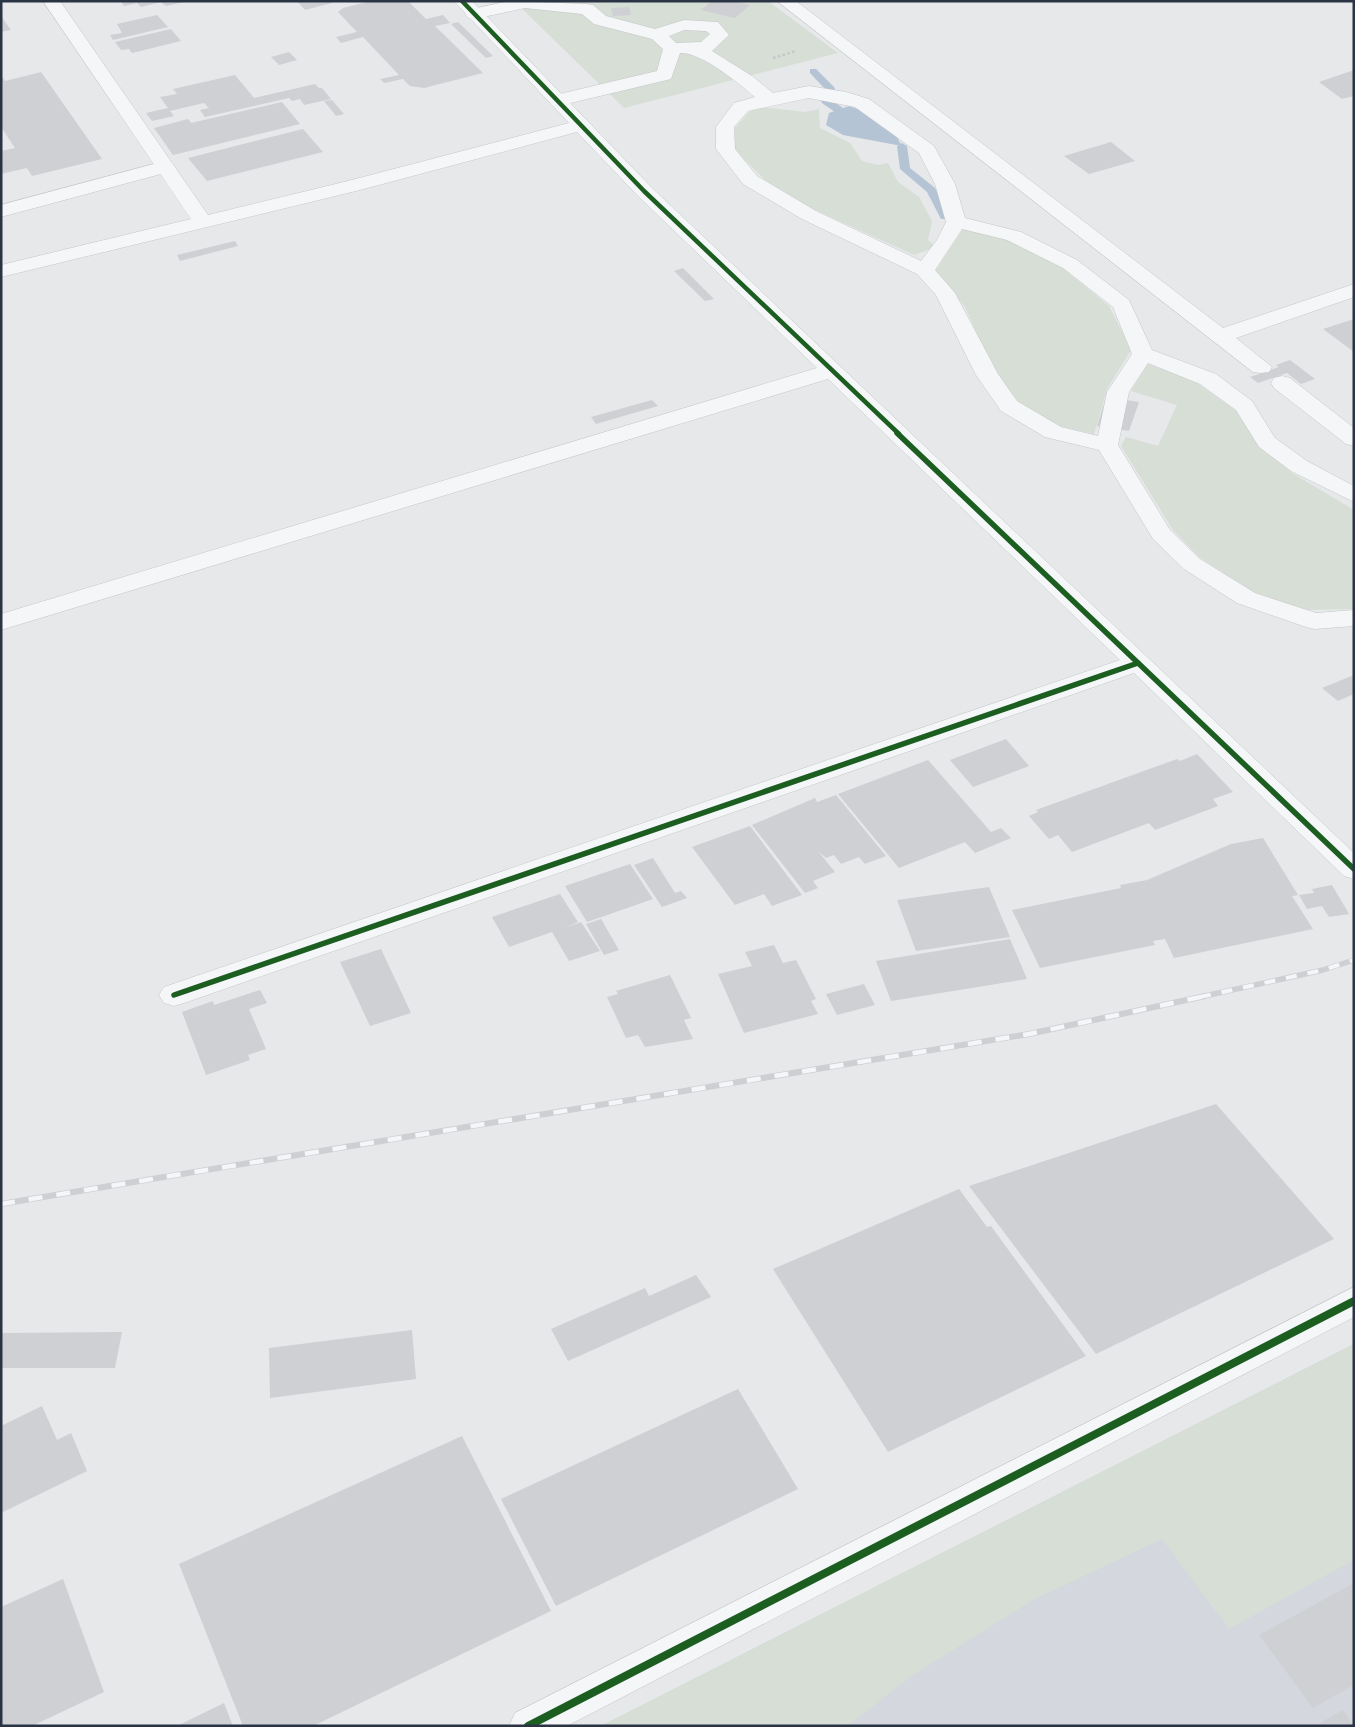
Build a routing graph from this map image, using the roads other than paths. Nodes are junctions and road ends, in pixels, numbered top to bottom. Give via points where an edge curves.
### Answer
1 (52, 1) edge
2 (785, 1) edge
3 (468, 8) edge
4 (716, 13) dead end
5 (702, 24) junction
6 (658, 35) junction
7 (703, 45) junction
8 (672, 48) junction
9 (728, 51) dead end
10 (769, 98) junction
11 (558, 100) junction
12 (583, 125) junction
13 (165, 167) junction
14 (1, 210) edge
15 (202, 221) junction
16 (956, 222) junction
17 (924, 270) junction
18 (1, 271) edge
19 (1354, 290) edge
20 (1220, 336) junction
21 (1143, 354) junction
22 (1261, 367) dead end
23 (831, 371) junction
24 (1282, 383) dead end
25 (1354, 438) edge
26 (1107, 445) junction
27 (1354, 495) edge
28 (1354, 618) edge
29 (1, 622) edge
30 (1138, 663) junction
31 (1354, 868) edge
32 (174, 994) dead end
33 (1354, 1301) edge
34 (528, 1726) edge

1 - 13 street
2 - 20 street
3 - 6 street via 525,3 587,9 600,20
3 - 11 street
4 - 5 street
5 - 6 street via 691,23 666,29
5 - 7 street via 712,26 720,35
6 - 8 street
7 - 8 street
7 - 9 street
7 - 10 street
8 - 11 street via 665,75
10 - 16 street via 809,92 862,103 927,150 945,184
10 - 17 street via 741,107 725,127 726,149 750,180 809,215
11 - 12 street
12 - 15 street via 353,186
12 - 23 street via 602,148
13 - 14 street
13 - 15 street
15 - 18 street
16 - 17 street
16 - 21 street via 1014,236 1070,264 1122,304
17 - 26 street via 946,293 987,375 1008,406 1053,432
19 - 20 street
20 - 22 street
21 - 26 street via 1118,392
21 - 27 street via 1208,379 1244,406 1267,442 1299,466
23 - 29 street
23 - 30 street
24 - 25 street
26 - 28 street via 1161,534 1192,564 1246,598 1315,621
30 - 31 street
30 - 32 street
33 - 34 street

